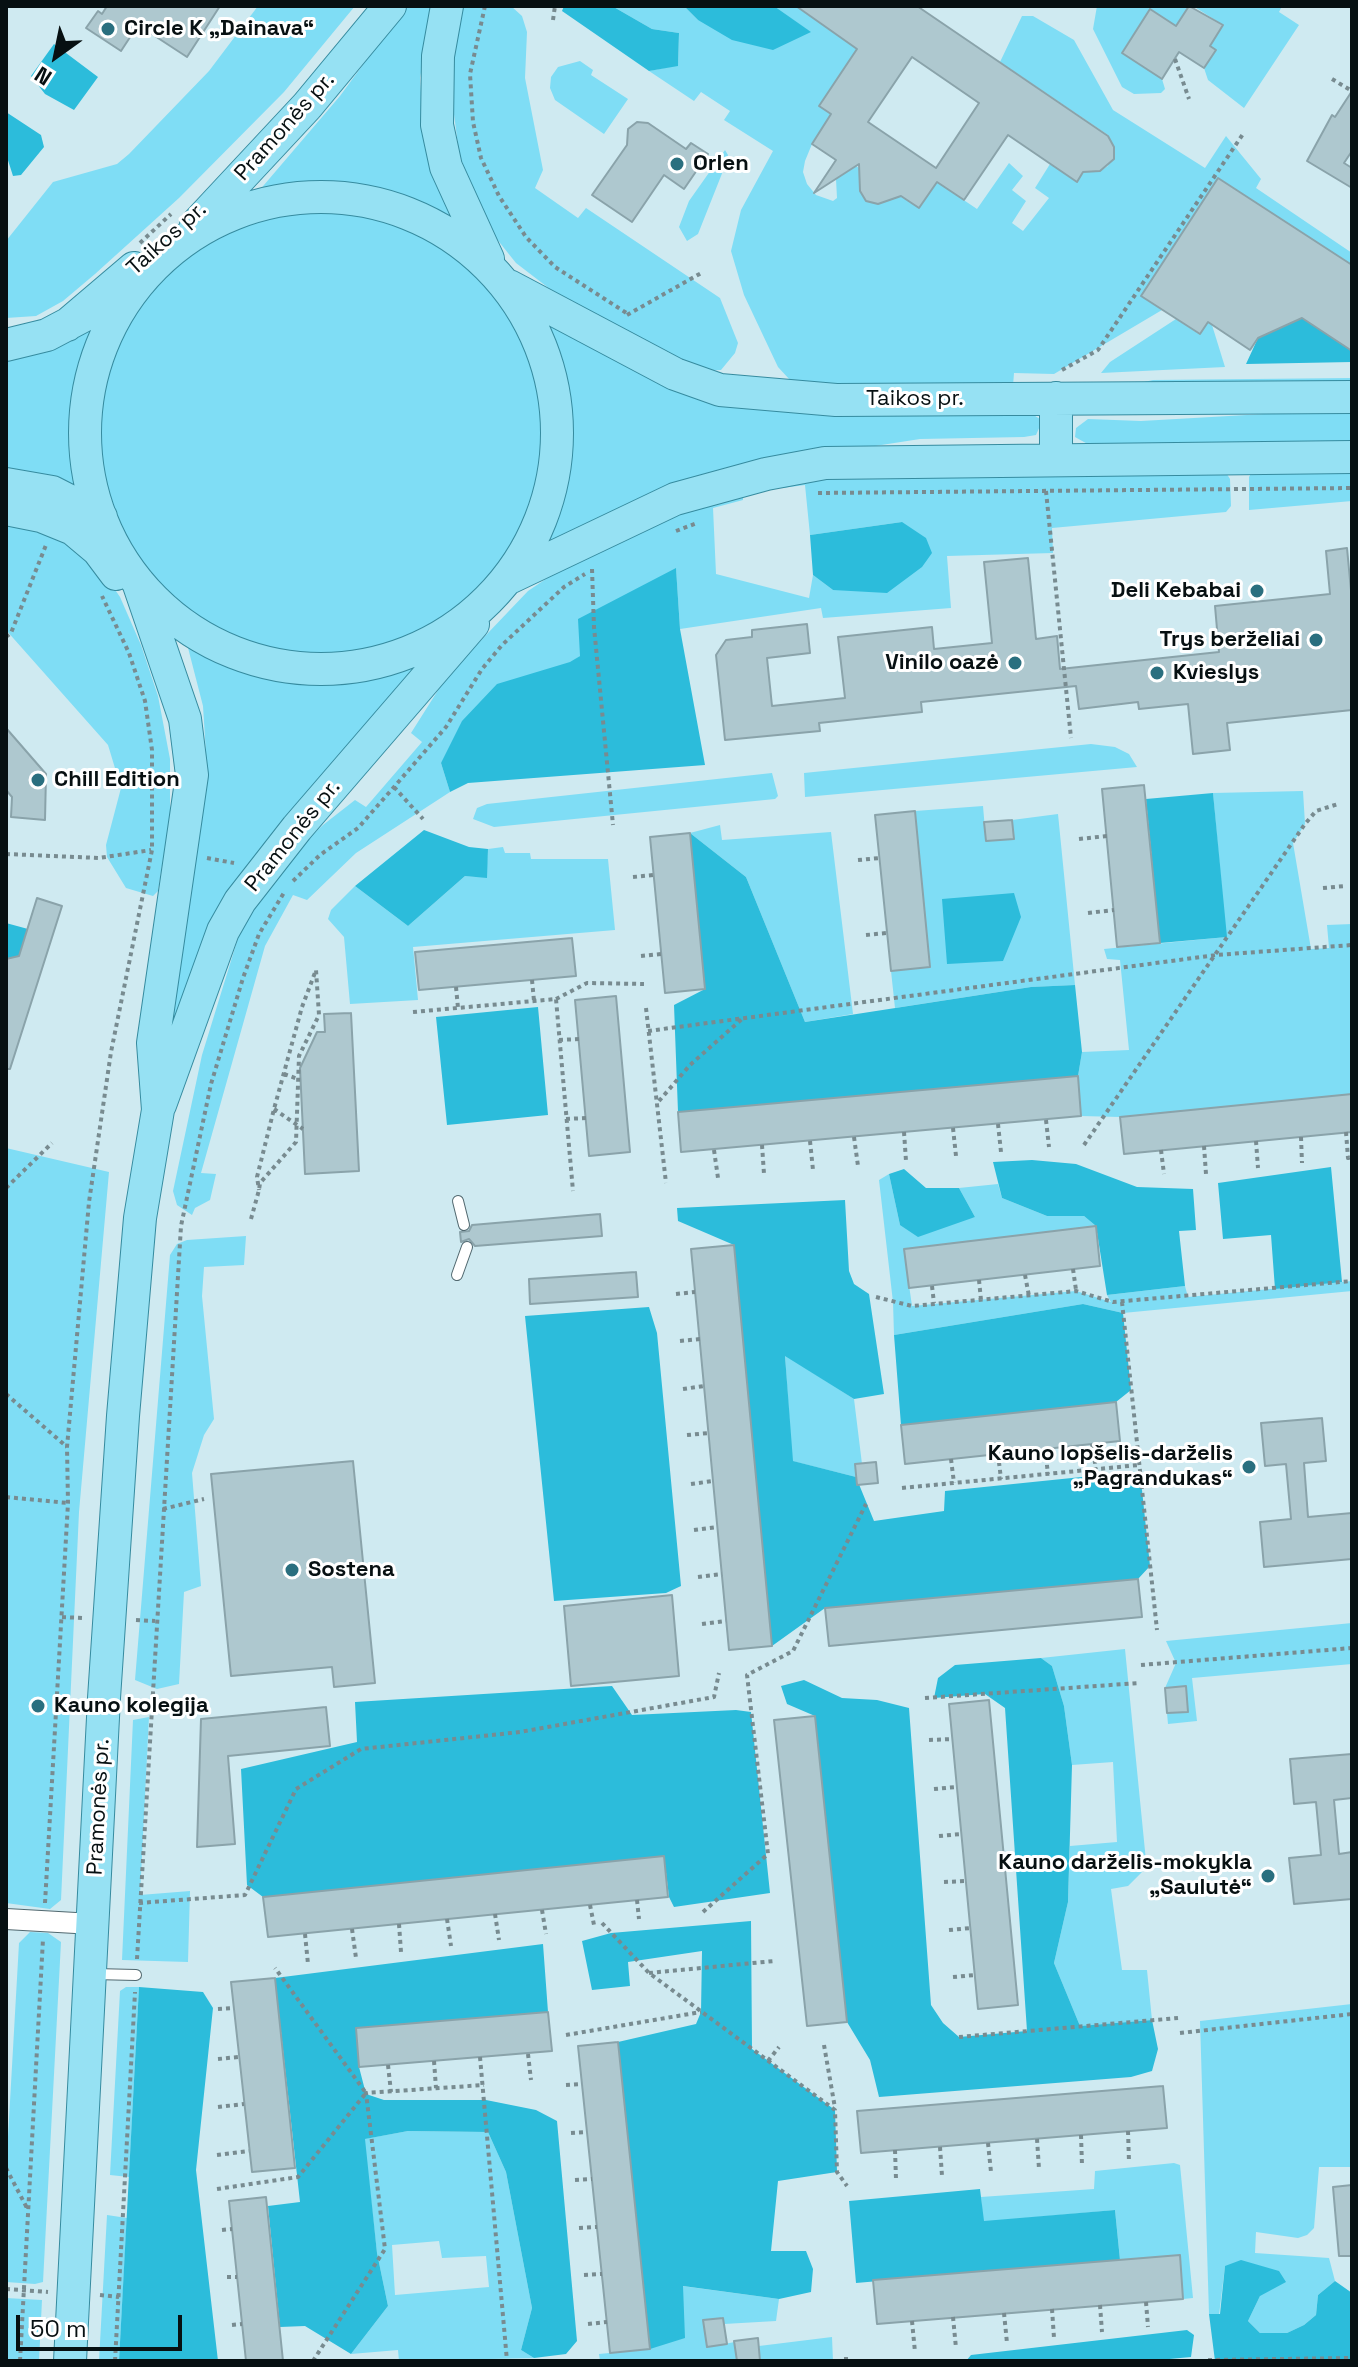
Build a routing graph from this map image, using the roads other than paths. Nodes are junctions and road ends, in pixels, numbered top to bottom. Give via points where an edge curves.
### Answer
1 (390, 6) edge
2 (447, 6) edge
3 (265, 150) junction
4 (177, 245) junction
5 (148, 271) junction
6 (499, 278) junction
7 (67, 325) junction
8 (6, 345) edge
9 (1055, 386) junction
10 (1352, 397) edge
11 (1352, 457) edge
12 (1056, 459) junction
13 (6, 484) edge
14 (6, 509) edge
15 (101, 517) junction
16 (138, 582) junction
17 (499, 589) junction
18 (158, 644) junction
19 (158, 1110) junction
20 (458, 1201) dead end
21 (464, 1225) dead end
22 (467, 1247) dead end
23 (457, 1275) dead end
24 (6, 1919) edge
25 (93, 1924) junction
26 (89, 1973) junction
27 (136, 1975) road end
28 (70, 2361) edge

1 - 3 main road, Pramonės pr.
2 - 6 main road via 438,56 437,125 446,167
3 - 4 main road, Pramonės pr.
3 - 7 main road, Taikos pr.
4 - 5 main road
4 - 6 main road via 254,206 297,198 341,198 425,221 462,244
5 - 7 main road, Taikos pr. via 106,304
5 - 15 main road via 119,309 92,373 85,455
6 - 9 main road, Taikos pr. via 675,374 720,390 836,400
6 - 17 main road, Pramonės pr. via 526,316 543,353 557,431 544,510
7 - 8 main road, Taikos pr.
9 - 10 main road, Taikos pr.
9 - 12 main road
11 - 12 main road
12 - 17 main road via 825,463 766,474 675,499
13 - 15 main road via 52,492
14 - 18 main road via 60,521 98,550
15 - 16 main road
16 - 17 main road via 171,616 211,642 256,660 303,668 350,667 397,656 440,637
16 - 18 main road, Pramonės pr.
17 - 19 main road, Pramonės pr. via 445,660 261,871 223,931
18 - 19 main road, Pramonės pr. via 185,719 192,775 167,851 169,917 153,1043
19 - 25 main road, Pramonės pr. via 140,1218 124,1401
20 - 21 lane
22 - 23 lane
24 - 25 street
25 - 26 main road, Pramonės pr.
26 - 27 lane
26 - 28 main road, Pramonės pr.

